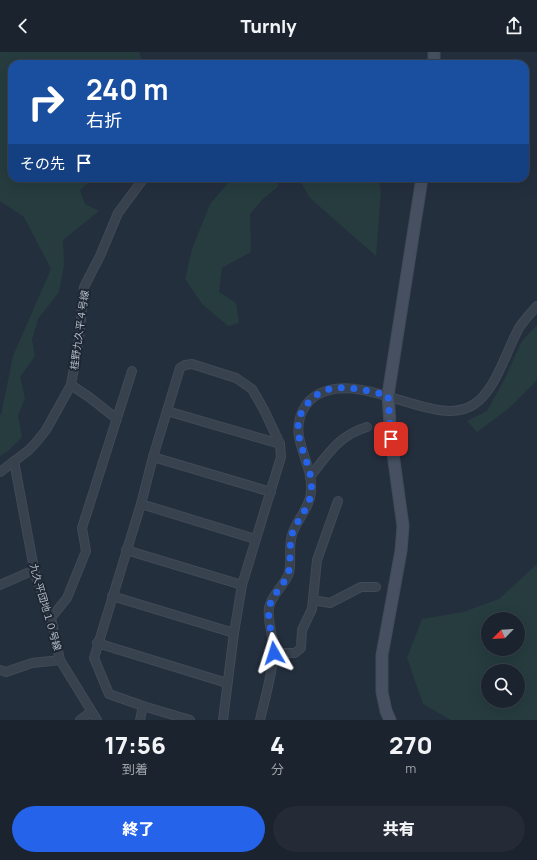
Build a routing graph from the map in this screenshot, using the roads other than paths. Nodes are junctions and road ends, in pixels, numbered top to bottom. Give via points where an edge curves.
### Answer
1 (141, 182) edge
2 (421, 182) edge
3 (537, 306) edge
4 (132, 371) dead end
5 (71, 385) junction
6 (388, 395) junction
7 (167, 411) junction
8 (117, 419) junction
9 (367, 427) dead end
10 (280, 444) junction
11 (153, 457) junction
12 (14, 461) junction
13 (0, 472) edge
14 (310, 477) junction
15 (271, 492) junction
16 (338, 501) dead end
17 (141, 504) junction
18 (255, 539) junction
19 (126, 550) junction
20 (34, 570) junction
21 (0, 584) edge
22 (242, 585) junction
23 (376, 587) dead end
24 (112, 596) junction
25 (313, 600) junction
26 (50, 618) junction
27 (234, 633) junction
28 (98, 643) junction
29 (274, 653) junction
30 (60, 660) junction
31 (0, 670) edge
32 (227, 683) junction
33 (143, 706) junction
34 (91, 712) junction
35 (80, 720) edge
36 (97, 720) edge
37 (140, 720) edge
38 (190, 720) edge
39 (223, 720) edge
40 (260, 720) edge
41 (390, 720) edge

1 - 5 street, 桂野九久平４号線 via 118,213 84,287
2 - 6 street
3 - 6 street via 520,327 483,398 472,406 461,411 449,412
4 - 8 street
5 - 8 street
5 - 12 street, 桂野九久平４号線 via 46,430 30,450
6 - 14 street via 360,389 334,388 318,394 309,401 299,418 297,429
6 - 41 street via 391,439 403,526 401,551 382,655 382,692
7 - 10 street
7 - 10 street via 180,368 192,364 236,378 252,389
7 - 11 street
8 - 26 street via 82,528 86,551 67,598
9 - 14 street via 356,430 339,442
10 - 15 street via 281,457
11 - 15 street
11 - 17 street
12 - 13 street, 桂野九久平４号線
12 - 20 street, 九久平団地１０号線
14 - 29 street via 309,500 290,544 289,572 269,607
15 - 18 street
16 - 25 street via 317,560
17 - 18 street
17 - 19 street
18 - 22 street
19 - 22 street
19 - 24 street
20 - 21 street
20 - 26 street, 九久平団地１０号線
22 - 27 street
23 - 25 street via 361,587 330,603
24 - 27 street
24 - 28 street
25 - 29 street via 312,609 302,630 301,648 295,653
26 - 30 street, 九久平団地１０号線
27 - 32 street
28 - 32 street
28 - 33 street via 94,658 109,694
29 - 40 street
30 - 31 street via 32,663 6,672
30 - 34 street, 九久平団地１０号線
32 - 39 street
33 - 37 street
33 - 38 street
34 - 35 street
34 - 36 street, 九久平団地１０号線

